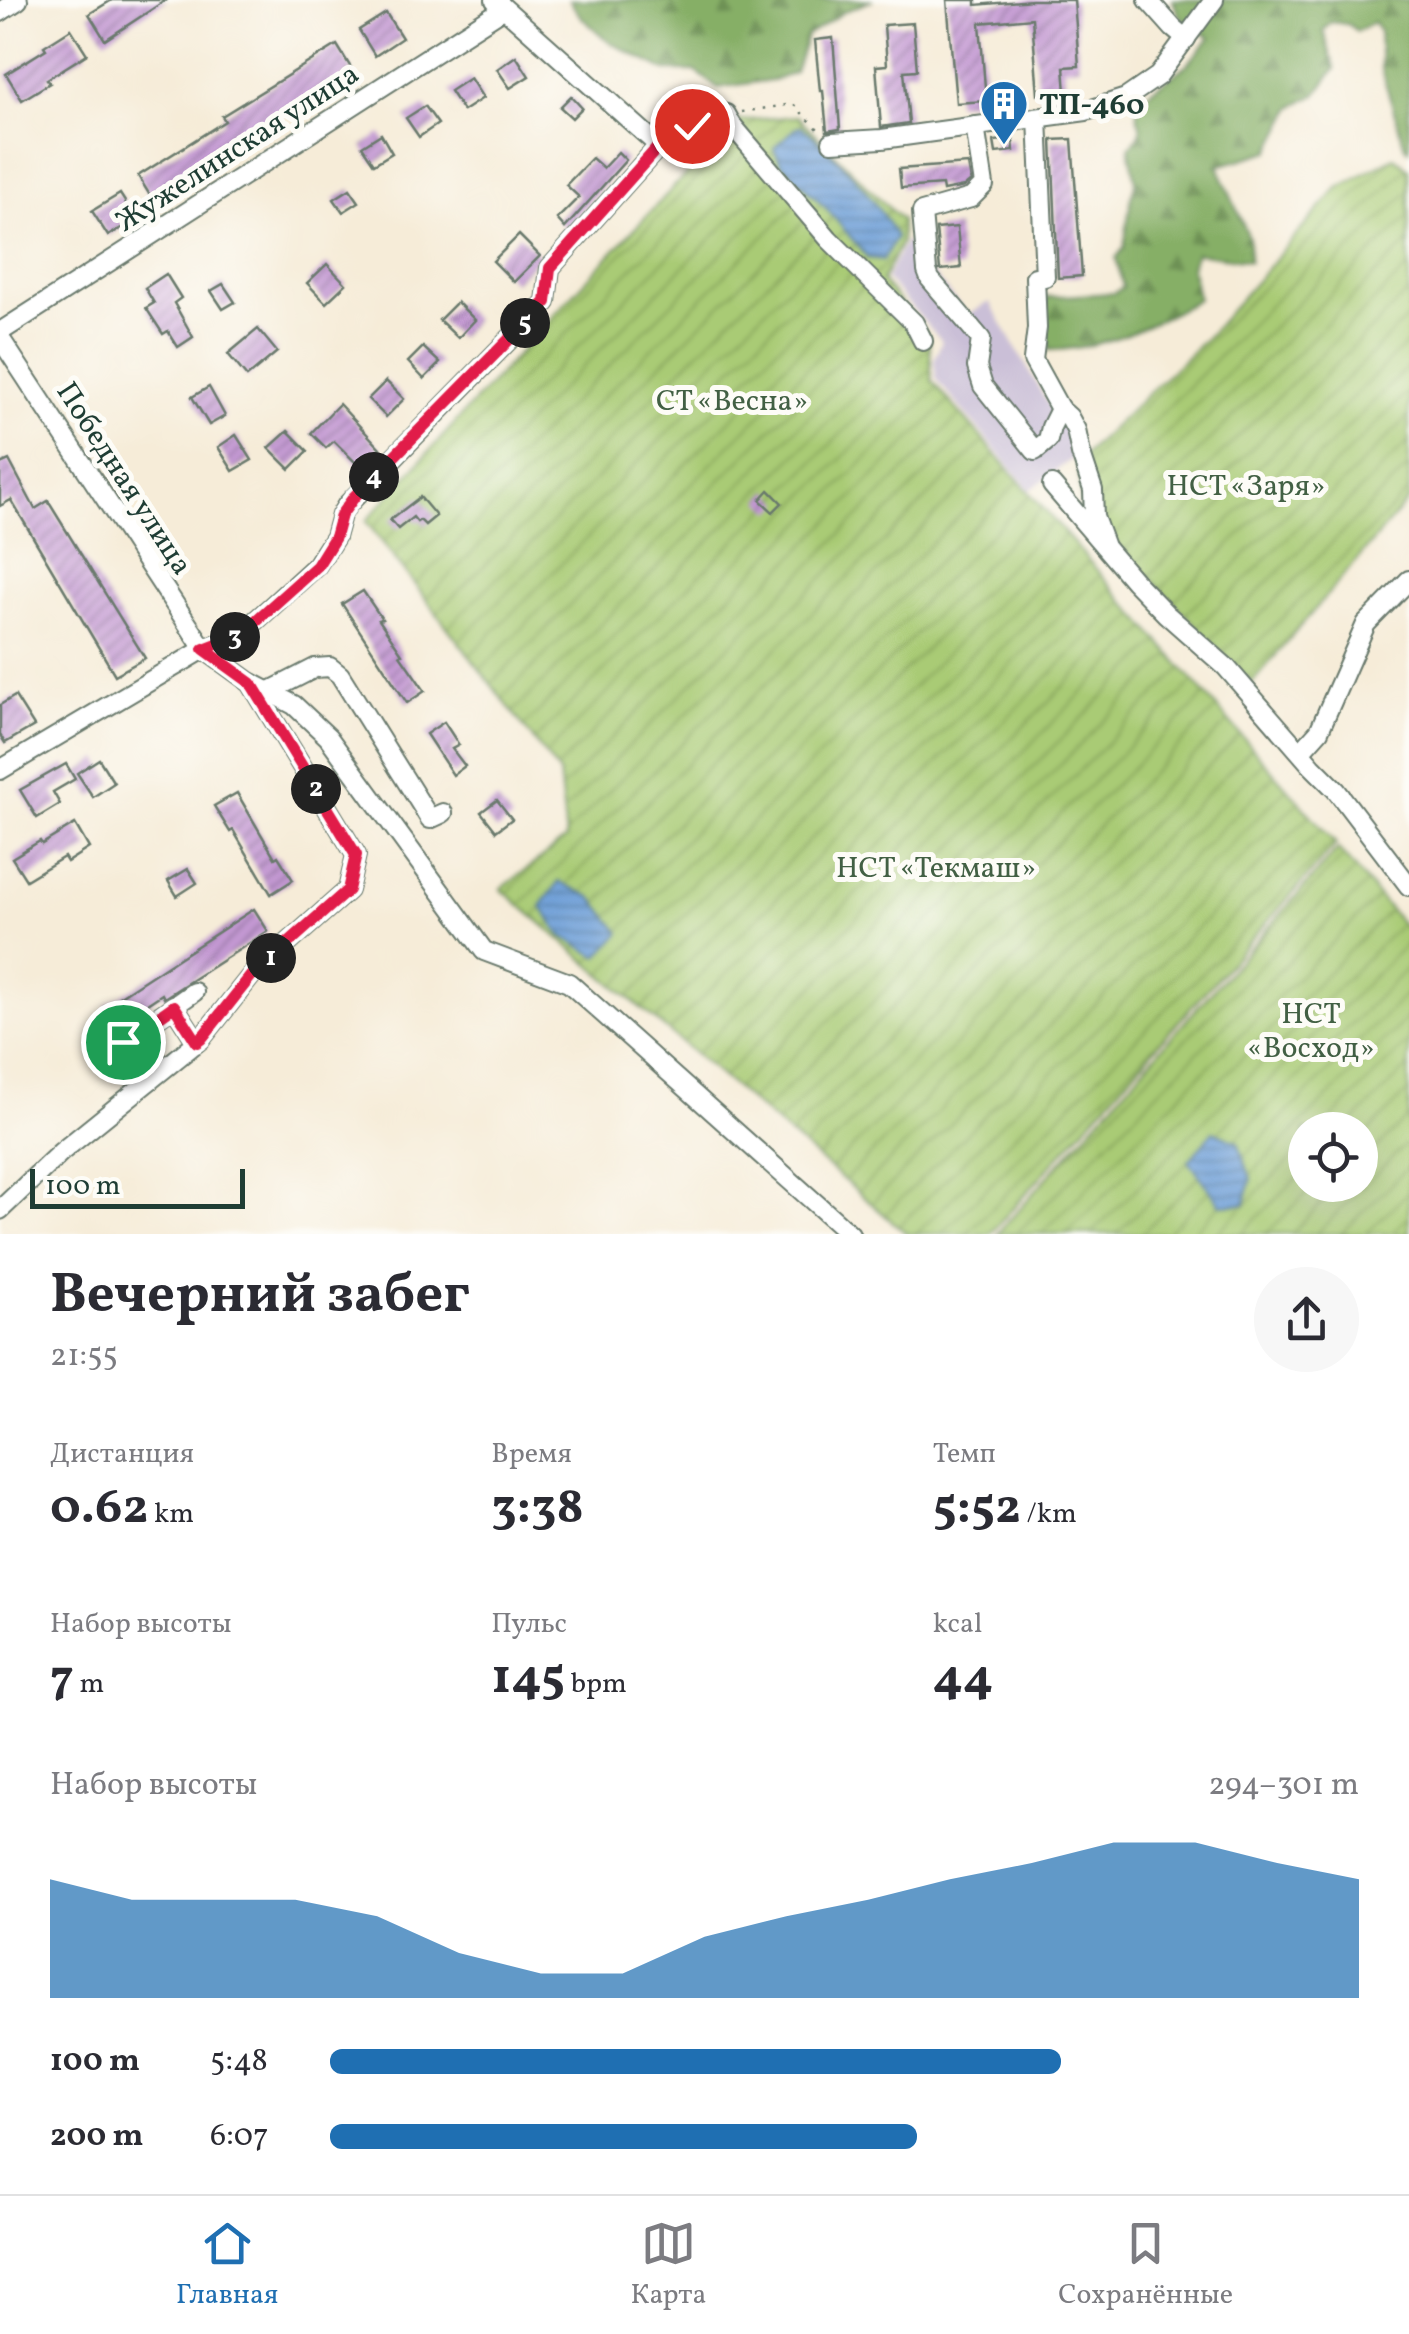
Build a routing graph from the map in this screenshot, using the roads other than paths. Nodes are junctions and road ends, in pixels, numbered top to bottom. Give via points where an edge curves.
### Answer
1 (18, 0) edge
2 (1148, 0) edge
3 (1214, 0) edge
4 (499, 4) edge
5 (0, 12) edge
6 (1186, 39) junction
7 (1038, 118) junction
8 (974, 126) junction
9 (832, 142) road end
10 (659, 146) junction
11 (0, 335) edge
12 (923, 340) dead end
13 (1060, 409) junction
14 (1052, 485) dead end
15 (1104, 544) junction
16 (1409, 580) edge
17 (204, 649) junction
18 (260, 688) junction
19 (1301, 751) junction
20 (0, 770) edge
21 (442, 813) dead end
22 (1409, 886) edge
23 (194, 992) dead end
24 (174, 1006) junction
25 (197, 1042) junction
26 (150, 1080) junction
27 (0, 1210) edge
28 (850, 1234) edge

1 - 5 street
2 - 6 street
3 - 6 street
4 - 10 street
4 - 11 street, Жужелинская улица
6 - 7 street via 1158,76 1126,98
7 - 8 street
7 - 13 street via 1045,277 1035,277 1032,360
8 - 9 street
8 - 13 street via 984,185 971,198 922,212 927,271 981,339 977,367 983,386 1035,451 1048,440
10 - 12 street via 682,137 703,113 726,114 828,239 914,323
10 - 17 street via 550,268 546,302 347,505 317,566 240,635
11 - 17 street, Победная улица
13 - 15 street via 1076,430
14 - 15 street
15 - 19 street
16 - 19 street via 1366,624 1319,731
17 - 18 street
17 - 20 street
18 - 21 street via 330,667 430,818
18 - 25 street via 356,855 348,890 251,976
18 - 28 street via 294,705 328,737 484,952 570,983
19 - 22 street
23 - 24 street
24 - 25 street
24 - 26 street via 116,1047
25 - 26 street
26 - 27 street

